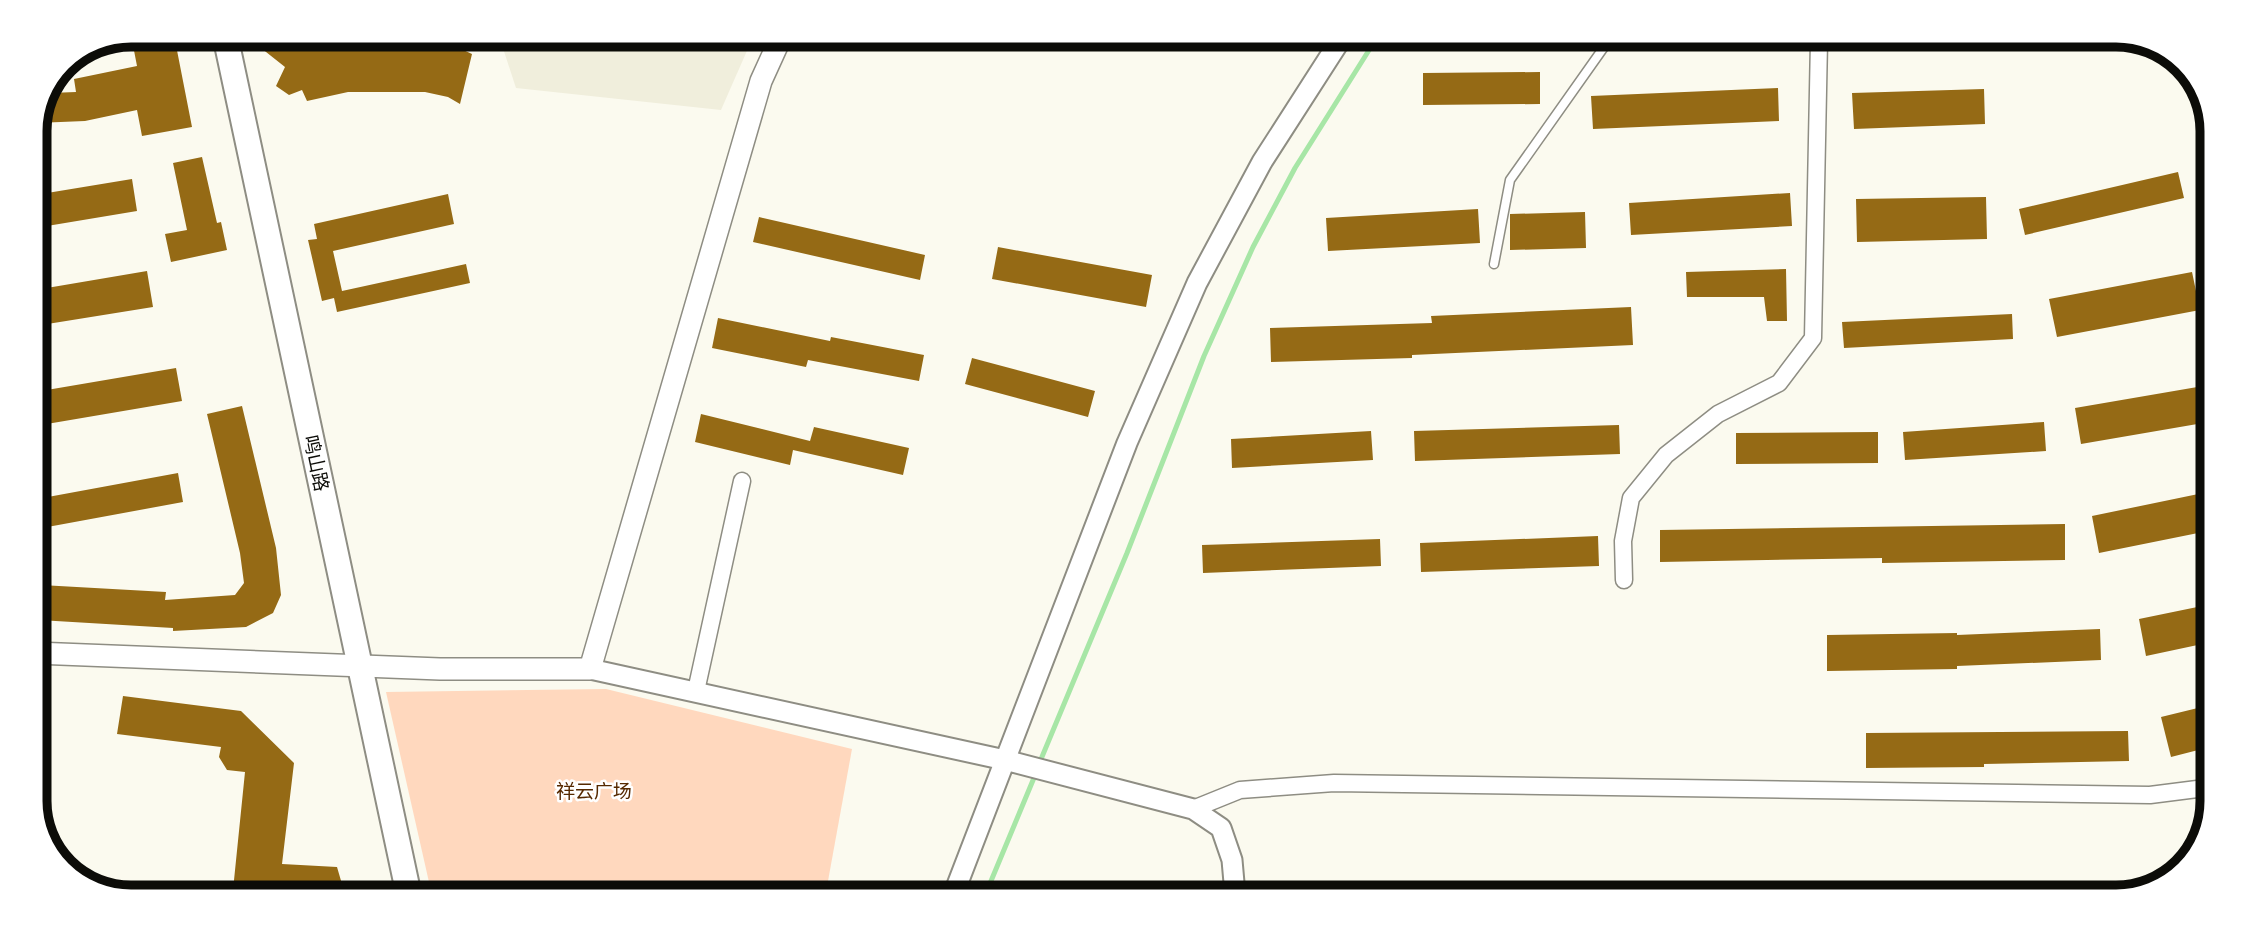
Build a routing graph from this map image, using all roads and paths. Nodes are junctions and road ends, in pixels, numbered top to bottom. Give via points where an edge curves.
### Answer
1 (228, 47) edge
2 (776, 47) edge
3 (1336, 47) edge
4 (1604, 47) edge
5 (1819, 47) edge
6 (1494, 264) dead end
7 (743, 481) dead end
8 (1624, 580) dead end
9 (47, 652) edge
10 (360, 666) junction
11 (590, 669) junction
12 (696, 691) junction
13 (1005, 760) junction
14 (2200, 789) edge
15 (1193, 809) junction
16 (407, 885) edge
17 (957, 885) edge
18 (1234, 885) edge

1 - 10 main road, 鸣山路
2 - 11 main road via 761,81
3 - 13 street via 1262,162 1197,283 1127,443
4 - 6 lane via 1510,180
5 - 8 street via 1813,338 1779,383 1718,414 1667,455 1631,498 1623,541
7 - 12 street
9 - 10 main road
10 - 11 main road
10 - 16 main road, 鸣山路
11 - 12 street
12 - 13 street
13 - 15 street
13 - 17 street
14 - 15 street via 2150,795 1334,783 1240,790
15 - 18 street via 1221,828

